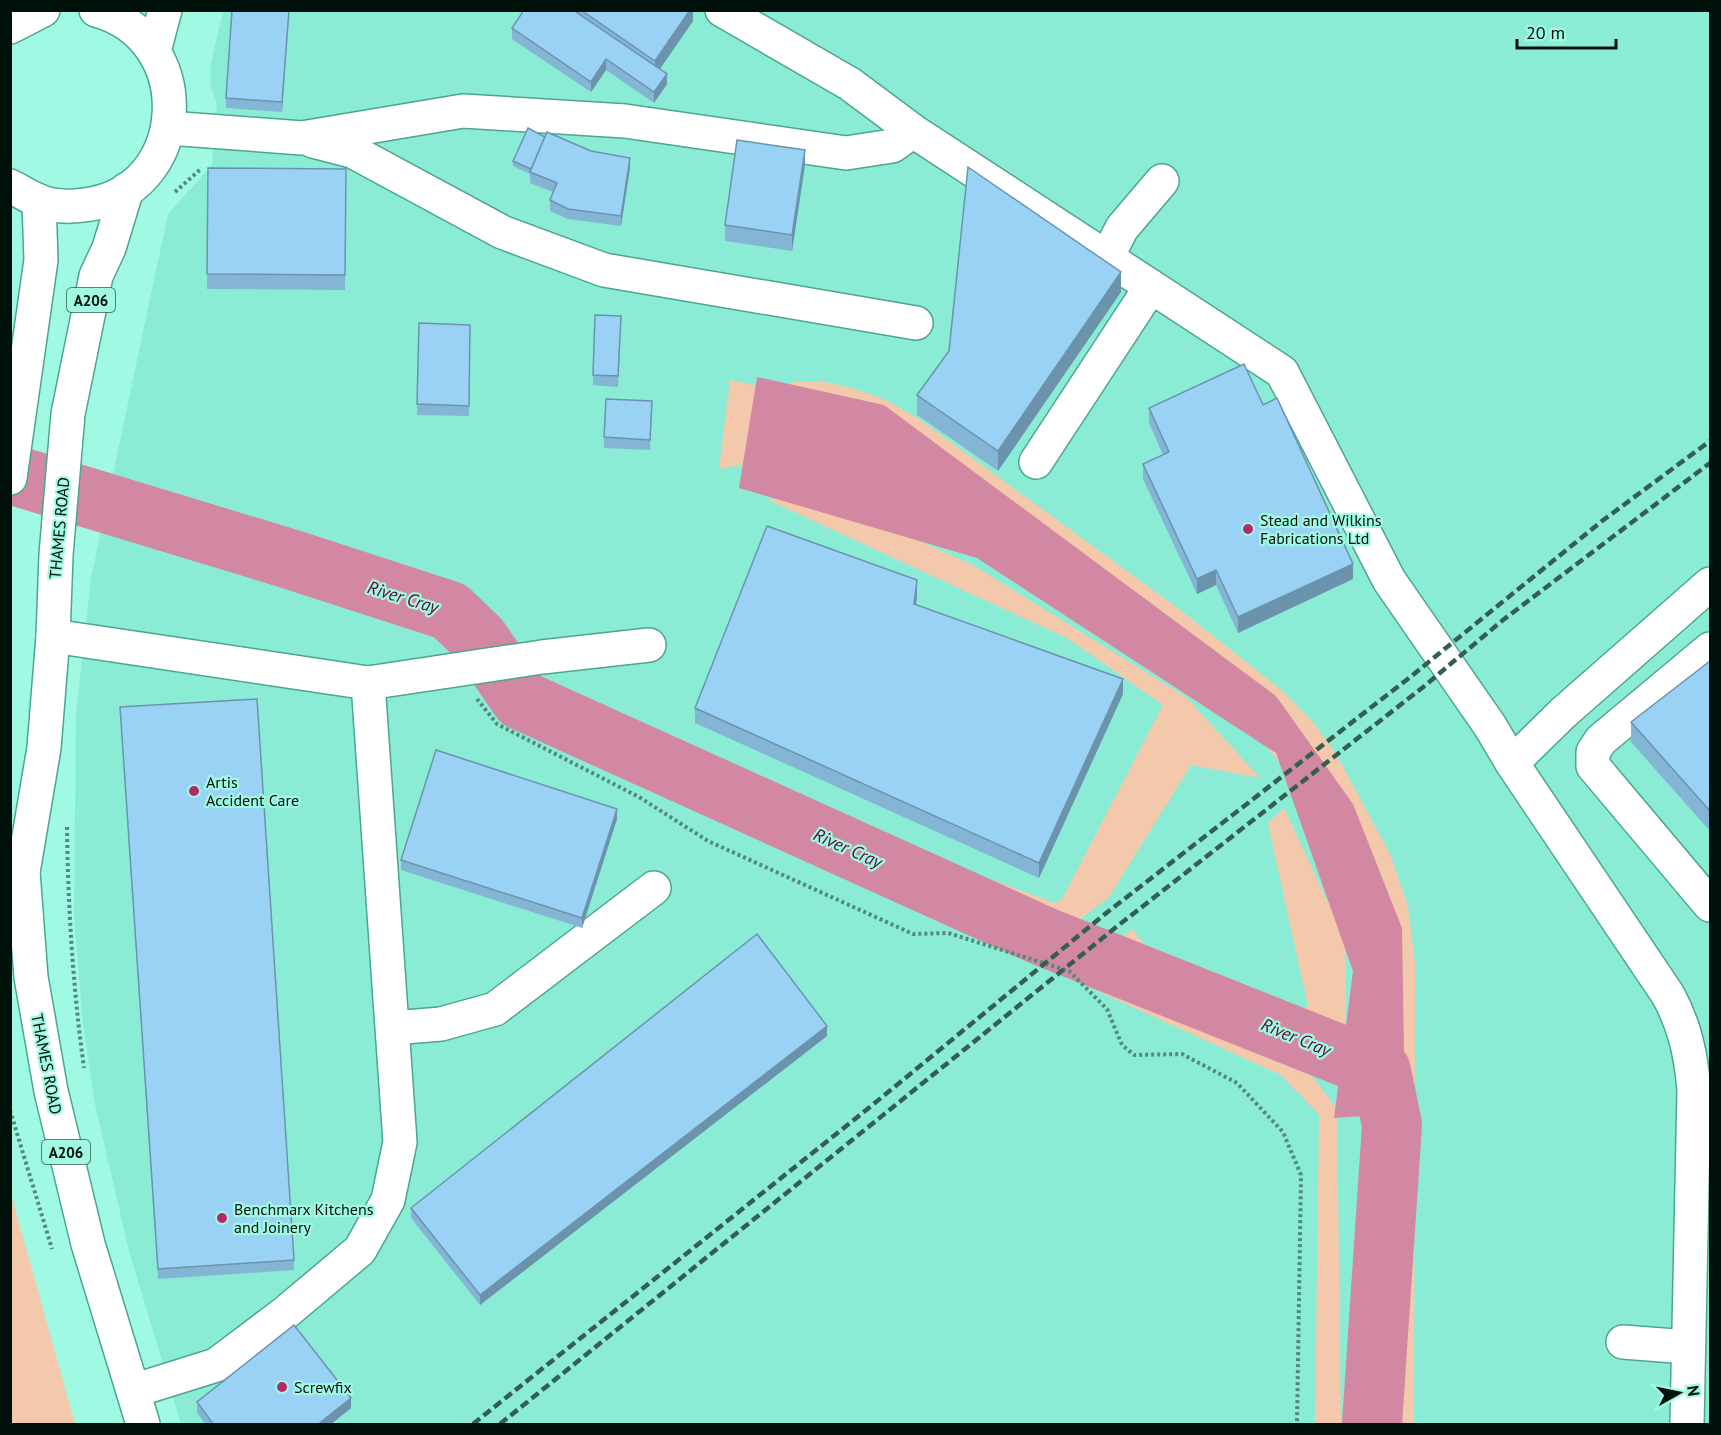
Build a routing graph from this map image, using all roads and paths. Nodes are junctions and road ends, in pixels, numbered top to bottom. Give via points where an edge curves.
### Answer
1 (43, 10) edge
2 (96, 10) edge
3 (165, 10) edge
4 (722, 10) edge
5 (10, 27) edge
6 (154, 51) junction
7 (168, 128) junction
8 (913, 131) junction
9 (302, 138) junction
10 (1162, 181) dead end
11 (10, 186) edge
12 (127, 189) junction
13 (39, 201) junction
14 (1107, 256) junction
15 (1150, 288) junction
16 (916, 323) dead end
17 (1036, 462) dead end
18 (10, 478) edge
19 (1710, 584) edge
20 (53, 636) junction
21 (649, 645) dead end
22 (1710, 649) edge
23 (456, 671) junction
24 (368, 683) junction
25 (1512, 763) junction
26 (10, 814) edge
27 (66, 824) dead end
28 (23, 872) junction
29 (654, 888) dead end
30 (1710, 905) edge
31 (393, 1028) junction
32 (85, 1079) dead end
33 (1696, 1335) edge
34 (1623, 1342) dead end
35 (1699, 1389) edge
36 (133, 1391) junction
37 (143, 1425) edge
38 (1297, 1425) edge
39 (1687, 1425) edge

1 - 5 street
2 - 6 street via 126,23
3 - 6 street
4 - 8 street via 850,84
6 - 7 street via 168,86
7 - 9 street
7 - 12 street via 154,161
8 - 9 street via 892,146 846,153 625,121 463,111
8 - 14 street
9 - 16 street via 352,151 502,232 604,270
10 - 14 street via 1122,228
11 - 13 street
12 - 13 street via 92,204 71,206
12 - 20 street, THAMES ROAD / A206 via 96,276 69,414
13 - 18 street via 41,260
14 - 15 street
15 - 17 street
15 - 25 street via 1282,372 1389,580
19 - 25 street
20 - 24 street
20 - 28 street, THAMES ROAD / A206 via 44,748
21 - 23 street
22 - 30 street via 1600,740 1593,752 1593,766
23 - 24 street
23 - 38 path via 497,724 639,797 708,841 913,934 948,933 1069,971 1107,1009 1122,1045 1134,1055 1182,1054 1238,1083 1283,1132 1301,1175
24 - 31 street
25 - 33 street via 1681,1018 1691,1053 1694,1090
26 - 28 street, THAMES ROAD / A206
27 - 32 path via 73,984
28 - 36 street, THAMES ROAD / A206 via 31,976 51,1092 88,1244
29 - 31 street via 495,1009 441,1024
31 - 36 street via 400,1142 388,1200 360,1250 216,1365
33 - 34 street
33 - 35 street
35 - 39 street
36 - 37 street, THAMES ROAD / A206

